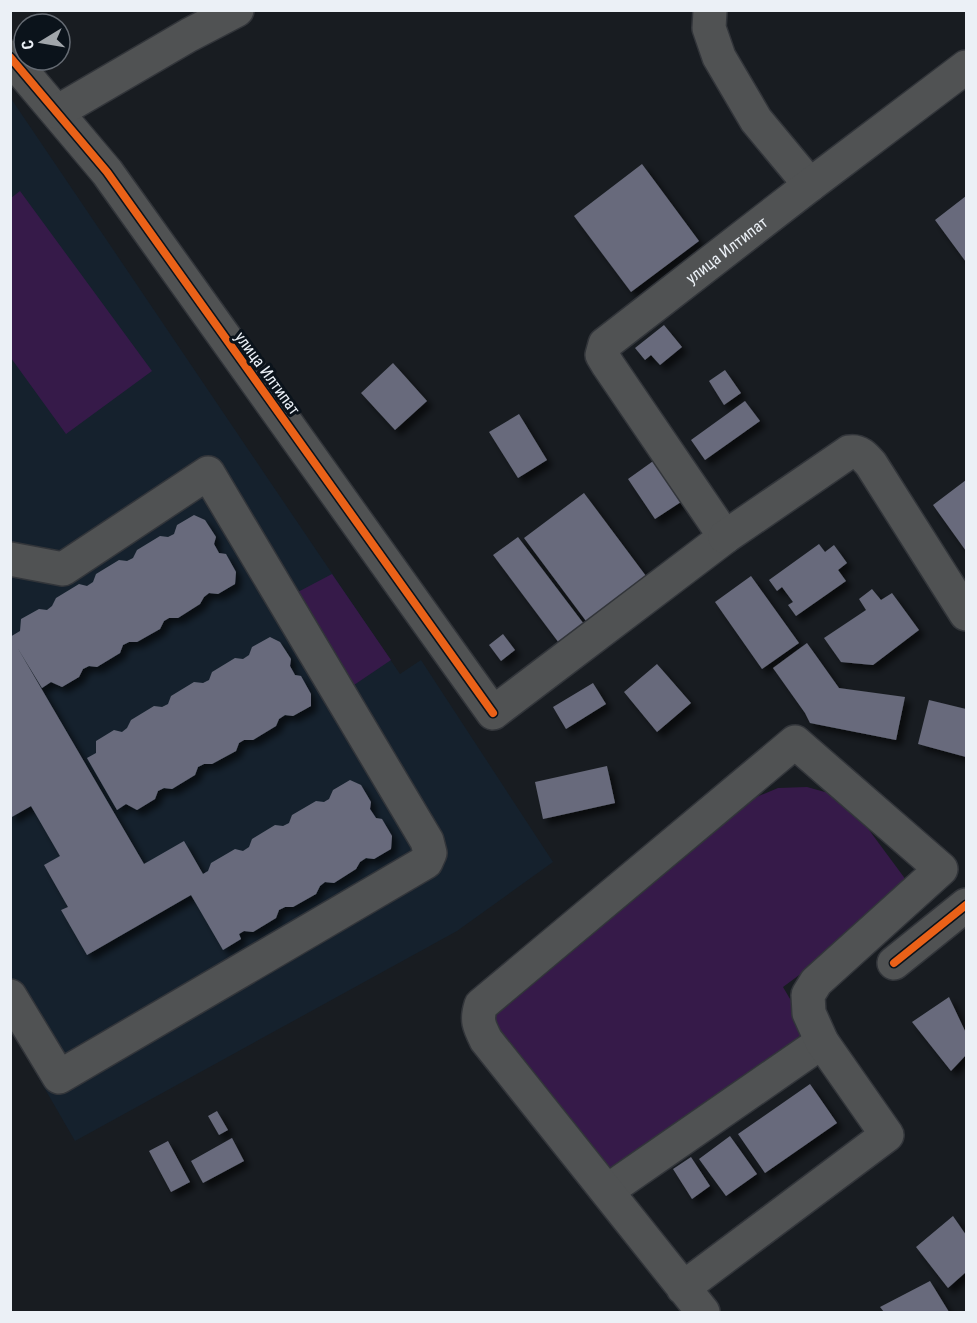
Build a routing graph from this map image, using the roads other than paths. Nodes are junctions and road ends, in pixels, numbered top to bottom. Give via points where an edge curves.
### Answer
1 (237, 10) edge
2 (710, 11) edge
3 (10, 57) edge
4 (966, 66) edge
5 (57, 112) junction
6 (810, 184) junction
7 (725, 537) junction
8 (10, 559) edge
9 (966, 614) edge
10 (966, 905) edge
11 (894, 963) dead end
12 (10, 996) edge
13 (822, 1042) junction
14 (607, 1191) junction
15 (693, 1300) edge

1 - 5 street
2 - 6 street via 709,28 724,66 756,120
3 - 5 street, улица Илтипат
4 - 6 street, улица Илтипат
5 - 7 street, улица Илтипат via 107,172 494,713
6 - 7 street, улица Илтипат via 605,344 602,355
7 - 9 street via 855,450 871,464
8 - 12 street via 63,569 208,473 427,841 430,853 426,862 59,1077
10 - 11 street
13 - 14 street
13 - 14 street via 809,1013 808,995 816,982 941,869 795,742 482,1005 478,1017 486,1040
13 - 15 street via 887,1135
14 - 15 street

